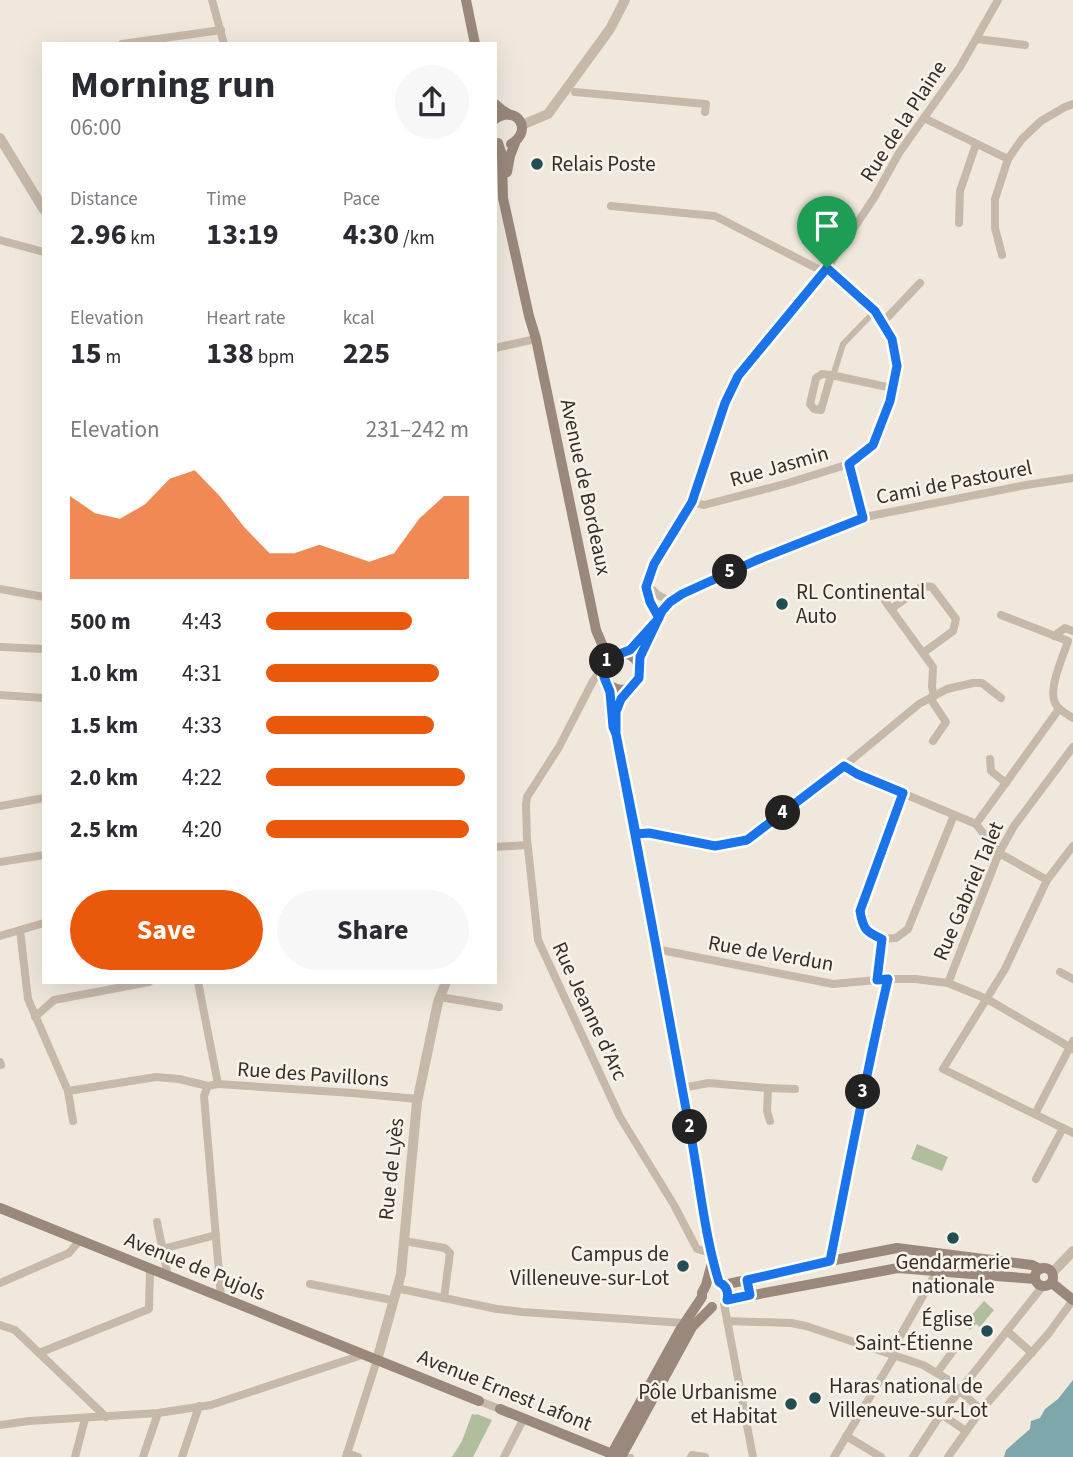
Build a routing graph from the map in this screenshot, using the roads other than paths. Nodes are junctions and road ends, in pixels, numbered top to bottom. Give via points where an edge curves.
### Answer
1 (212, 0) edge
2 (466, 0) edge
3 (625, 0) edge
4 (998, 0) edge
5 (221, 30) junction
6 (977, 39) junction
7 (136, 42) edge
8 (224, 42) edge
9 (475, 42) edge
10 (1025, 46) dead end
11 (575, 92) dead end
12 (1073, 104) edge
13 (497, 106) edge
14 (705, 112) dead end
15 (510, 115) junction
16 (497, 118) edge
17 (924, 118) junction
18 (522, 125) junction
19 (0, 138) edge
20 (497, 141) edge
21 (515, 143) junction
22 (976, 144) junction
23 (1008, 159) junction
24 (611, 206) dead end
25 (42, 207) edge
26 (508, 219) junction
27 (959, 223) dead end
28 (0, 240) edge
29 (42, 251) edge
30 (521, 253) junction
31 (1002, 255) dead end
32 (825, 270) junction
33 (920, 283) dead end
34 (875, 311) junction
35 (883, 321) junction
36 (533, 323) junction
37 (536, 339) junction
38 (497, 348) edge
39 (832, 375) joint
40 (892, 388) junction
41 (849, 464) junction
42 (1073, 478) edge
43 (692, 502) junction
44 (863, 518) junction
45 (647, 583) junction
46 (0, 589) edge
47 (42, 597) edge
48 (673, 601) junction
49 (1001, 615) dead end
50 (659, 618) junction
51 (1073, 631) edge
52 (1054, 636) junction
53 (1071, 642) edge
54 (0, 647) edge
55 (42, 649) edge
56 (624, 653) junction
57 (923, 653) junction
58 (608, 661) junction
59 (639, 666) junction
60 (606, 681) junction
61 (592, 685) junction
62 (632, 686) junction
63 (0, 695) edge
64 (932, 697) junction
65 (42, 698) edge
66 (1001, 698) dead end
67 (1059, 709) junction
68 (1073, 718) edge
69 (616, 734) junction
70 (933, 741) dead end
71 (1073, 747) edge
72 (990, 759) dead end
73 (844, 766) junction
74 (1006, 782) junction
75 (903, 793) junction
76 (42, 798) edge
77 (0, 806) edge
78 (954, 815) junction
79 (976, 824) junction
80 (636, 834) junction
81 (527, 845) junction
82 (1073, 846) edge
83 (497, 847) edge
84 (999, 853) junction
85 (42, 855) edge
86 (0, 862) edge
87 (1046, 880) junction
88 (42, 924) edge
89 (20, 930) junction
90 (0, 936) edge
91 (882, 939) junction
92 (656, 949) junction
93 (1059, 972) dead end
94 (888, 979) junction
95 (1073, 979) edge
96 (877, 980) junction
97 (948, 983) junction
98 (138, 984) edge
99 (198, 984) edge
100 (445, 984) edge
101 (440, 997) junction
102 (987, 999) junction
103 (499, 1007) dead end
104 (35, 1017) junction
105 (1072, 1046) edge
106 (218, 1084) junction
107 (208, 1086) junction
108 (682, 1088) junction
109 (768, 1088) junction
110 (796, 1089) dead end
111 (68, 1091) junction
112 (418, 1099) junction
113 (1035, 1114) junction
114 (73, 1121) dead end
115 (770, 1121) dead end
116 (1063, 1128) junction
117 (1073, 1133) edge
118 (1036, 1180) dead end
119 (0, 1208) edge
120 (157, 1223) dead end
121 (216, 1235) junction
122 (80, 1240) junction
123 (404, 1241) junction
124 (162, 1249) junction
125 (1073, 1251) edge
126 (936, 1252) junction
127 (712, 1257) junction
128 (849, 1257) junction
129 (830, 1261) junction
130 (150, 1268) junction
131 (937, 1271) junction
132 (168, 1276) junction
133 (853, 1276) junction
134 (1044, 1278) junction
135 (747, 1280) junction
136 (832, 1280) junction
137 (0, 1283) edge
138 (310, 1284) dead end
139 (722, 1284) junction
140 (706, 1285) junction
141 (396, 1288) junction
142 (750, 1295) junction
143 (221, 1297) junction
144 (702, 1297) junction
145 (444, 1298) junction
146 (392, 1300) junction
147 (1073, 1300) edge
148 (721, 1304) junction
149 (727, 1321) junction
150 (684, 1324) junction
151 (0, 1325) edge
152 (1007, 1331) junction
153 (958, 1344) dead end
154 (39, 1353) junction
155 (1032, 1353) junction
156 (362, 1355) junction
157 (893, 1355) junction
158 (377, 1360) junction
159 (937, 1373) junction
160 (959, 1391) junction
161 (478, 1401) joint
162 (199, 1406) junction
163 (500, 1409) joint
164 (981, 1410) junction
165 (158, 1413) junction
166 (940, 1414) junction
167 (106, 1417) junction
168 (524, 1418) junction
169 (85, 1419) junction
170 (0, 1425) edge
171 (966, 1431) junction
172 (846, 1436) junction
173 (347, 1455) edge
174 (615, 1456) edge
175 (916, 1456) edge
176 (75, 1457) edge
177 (143, 1457) edge
178 (182, 1457) edge
179 (358, 1457) edge
180 (504, 1457) edge
181 (691, 1457) edge
182 (705, 1457) edge
183 (753, 1457) edge
184 (834, 1457) edge
185 (881, 1457) edge
186 (948, 1457) edge

1 - 5 street
2 - 9 main road
3 - 18 street via 610,29 548,114
4 - 6 street, Rue de la Plaine
5 - 7 street
5 - 8 street
6 - 10 street
6 - 17 street, Rue de la Plaine
11 - 14 street via 706,104
12 - 23 street via 1041,121
13 - 15 main road
15 - 16 main road
15 - 18 main road
17 - 22 street
17 - 32 street, Rue de la Plaine
18 - 21 main road, Avenue de Bordeaux
19 - 25 street
20 - 21 main road
20 - 26 main road, Avenue de Bordeaux
21 - 30 main road, Avenue de Bordeaux via 506,184
22 - 23 street
22 - 27 street via 960,191
23 - 31 street via 995,199 995,228
24 - 32 street, Rue Jasmin via 715,216
26 - 30 main road
26 - 36 main road, Avenue de Bordeaux
28 - 29 street
30 - 36 main road, Avenue de Bordeaux
32 - 34 street, Rue Jasmin
32 - 43 street, Rue de la Plaine via 731,388
33 - 35 street
34 - 35 street, Rue Jasmin
34 - 39 street via 843,344
35 - 40 street, Rue Jasmin via 897,366
36 - 37 main road, Avenue de Bordeaux
37 - 38 street
37 - 58 main road, Avenue de Bordeaux via 596,630
39 - 40 street
40 - 41 street, Rue Jasmin via 873,445
41 - 43 street, Rue Jasmin via 704,505
41 - 44 street
42 - 44 street, Cami de Pastourel
43 - 45 street, Rue de la Plaine
44 - 48 street, Cami de Pastourel via 757,560
45 - 48 street via 658,596
45 - 50 street via 646,592
46 - 47 street
48 - 50 street, Cami de Pastourel
49 - 52 street
50 - 56 street, Cami de Pastourel
50 - 59 street, Cami de Pastourel
51 - 52 street via 1065,628
52 - 53 street
53 - 67 street via 1053,688
54 - 55 street
56 - 58 main road
56 - 59 main road
57 - 57 street via 888,605 923,586 932,587 956,619 953,631
57 - 64 street via 933,667
58 - 60 main road via 603,672
58 - 61 street, Rue Jeanne d'Arc
59 - 62 main road via 639,678
60 - 61 street
60 - 62 main road via 623,690
60 - 69 main road
61 - 81 street, Rue Jeanne d'Arc via 527,797
62 - 69 main road via 618,705
63 - 65 street
64 - 66 street via 947,689 982,683
64 - 70 street via 946,722
64 - 73 street
67 - 68 street
67 - 74 street
69 - 80 main road
71 - 84 street, Rue Gabriel Talet
72 - 74 street via 991,771
73 - 75 street
73 - 80 street via 747,840 715,846
74 - 79 street
75 - 78 street
75 - 91 street via 860,911 862,925
76 - 77 street
78 - 79 street
78 - 91 street via 908,929 896,938
79 - 84 street
80 - 92 main road
81 - 83 street
81 - 127 street, Rue Jeanne d'Arc via 538,940 620,1117 697,1249
82 - 87 street
84 - 87 street
84 - 97 street, Rue Gabriel Talet
85 - 86 street
87 - 102 street
88 - 89 street
89 - 90 street
89 - 104 street via 28,999
91 - 96 street
92 - 96 street, Rue de Verdun via 833,984
92 - 108 main road
93 - 95 street
94 - 96 street, Rue de Verdun
94 - 97 street, Rue de Verdun
94 - 129 street
97 - 102 street, Rue de Verdun
98 - 104 street via 54,1000
99 - 106 street
100 - 101 street, Rue de Lyès
101 - 103 street
101 - 112 street, Rue de Lyès
102 - 105 street, Rue de Verdun
102 - 113 street via 943,1069
104 - 111 street
105 - 113 street
106 - 107 street, Rue des Pavillons
106 - 112 street, Rue des Pavillons
107 - 111 street via 156,1077
107 - 121 street, Rue des Pavillons via 204,1096
108 - 109 street via 709,1083
108 - 127 main road
109 - 110 street
109 - 115 street
111 - 114 street
112 - 123 street, Rue de Lyès
113 - 116 street
116 - 117 street
116 - 118 street
119 - 122 main road, Avenue de Pujols
120 - 124 street
121 - 124 street
121 - 143 street, Rue des Pavillons
122 - 130 main road, Avenue de Pujols
122 - 137 street via 69,1253
123 - 141 street, Rue de Lyès
123 - 145 street via 445,1248 450,1253
124 - 132 street
125 - 134 street
126 - 128 main road via 897,1248
126 - 131 street
126 - 134 main road via 1032,1265
127 - 139 main road
127 - 140 main road
128 - 129 main road
128 - 133 main road
129 - 135 main road
129 - 136 main road
130 - 132 main road, Avenue de Pujols
130 - 154 street via 149,1309
131 - 133 main road via 898,1268
131 - 134 main road
131 - 157 street
132 - 143 main road, Avenue de Pujols
133 - 136 main road
134 - 147 main road
134 - 152 street
135 - 139 main road
135 - 142 main road
136 - 142 main road
138 - 146 street
139 - 140 main road
139 - 148 main road via 728,1291
140 - 144 main road
141 - 145 street
141 - 146 street, Rue de Lyès
142 - 148 main road
143 - 156 main road, Avenue de Pujols
144 - 148 main road via 706,1304
144 - 150 main road
145 - 150 street via 522,1312
146 - 158 street, Rue de Lyès
147 - 155 street
148 - 149 street
148 - 174 main road via 692,1327
149 - 157 street via 806,1326
149 - 183 street
150 - 174 main road
151 - 154 street via 15,1330
152 - 155 street
152 - 160 street
153 - 159 street
154 - 167 street
155 - 164 street
156 - 158 main road, Avenue de Pujols
156 - 162 street
157 - 159 street
157 - 172 street
158 - 161 main road, Avenue Ernest Lafont
158 - 173 street
159 - 160 street
160 - 164 street
160 - 166 street
161 - 163 street, Avenue Ernest Lafont
162 - 165 street
162 - 178 street
163 - 168 main road, Avenue Ernest Lafont
164 - 171 street
165 - 167 street
165 - 177 street
166 - 171 street
166 - 175 street
167 - 169 street
168 - 174 main road, Avenue Ernest Lafont
168 - 180 street
169 - 170 street
169 - 176 street
171 - 186 street
172 - 184 street
172 - 185 street
173 - 179 street
181 - 182 street

